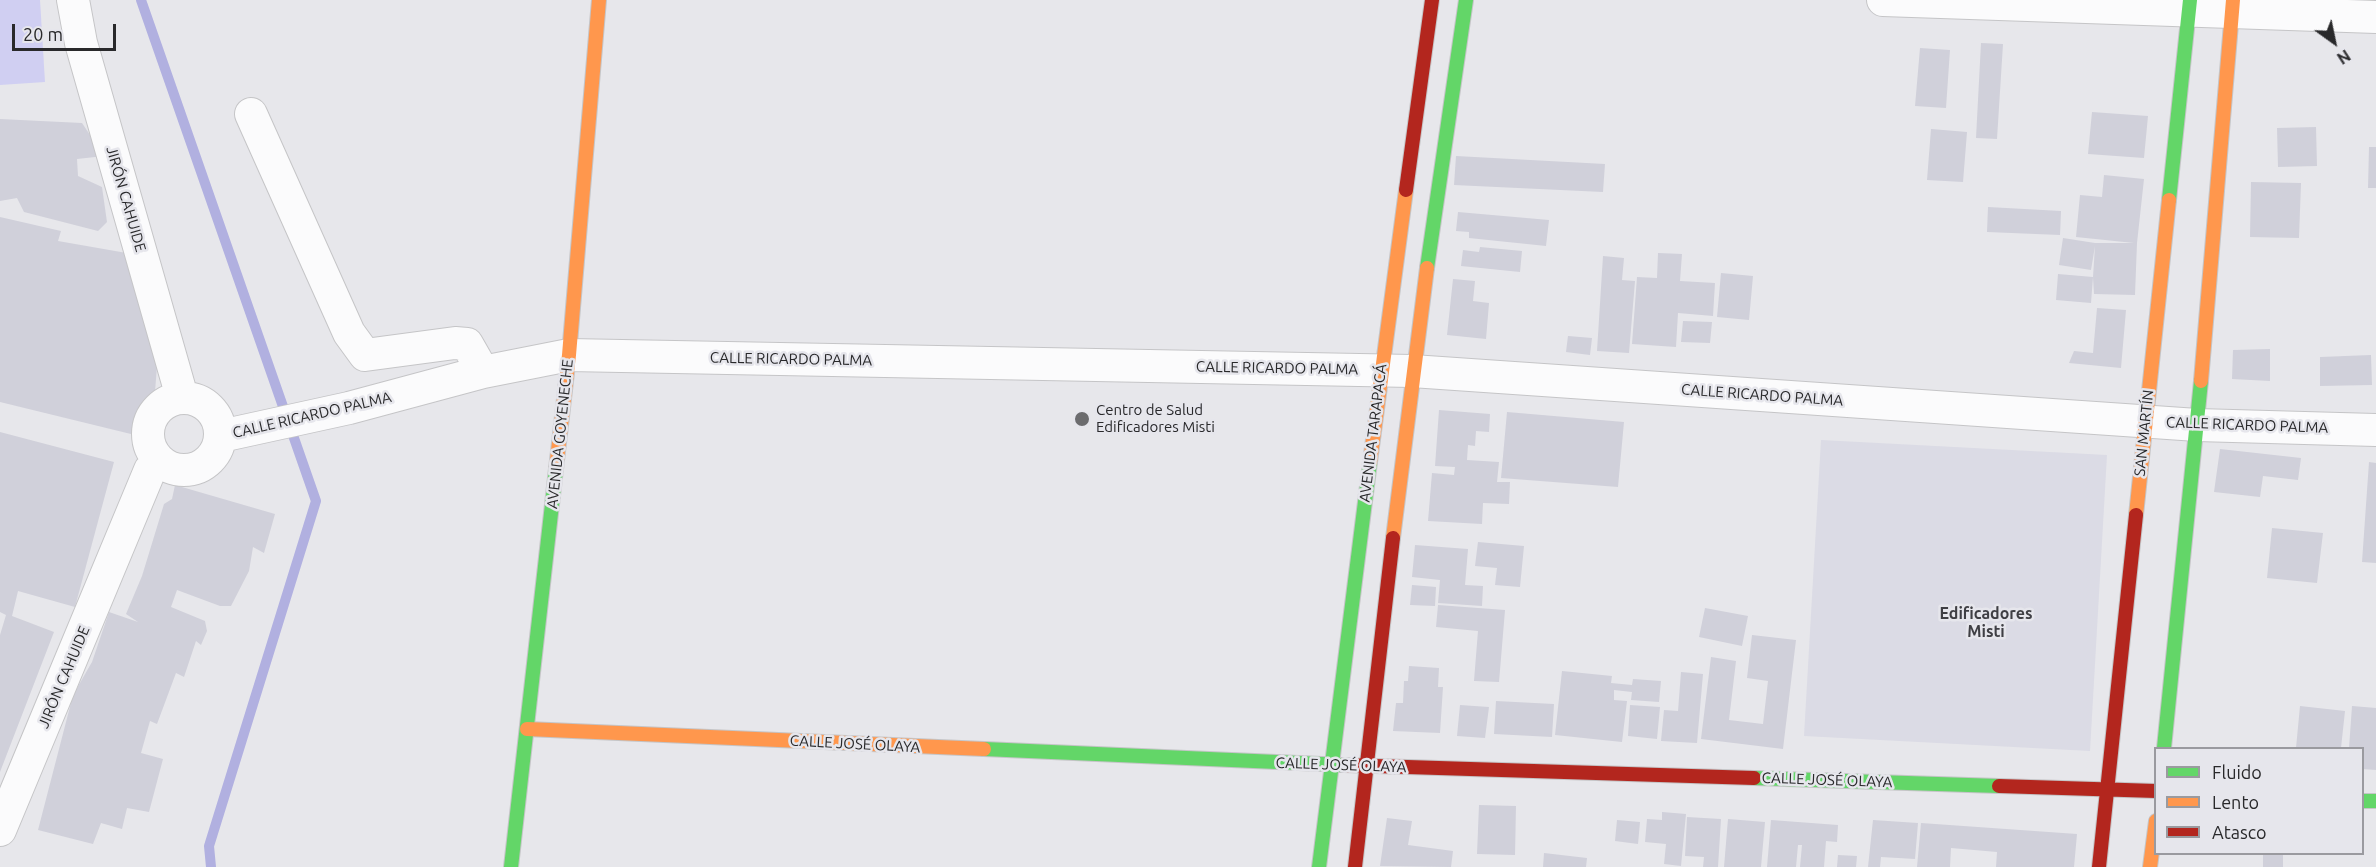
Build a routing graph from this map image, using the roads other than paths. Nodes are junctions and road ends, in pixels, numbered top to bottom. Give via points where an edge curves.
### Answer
1 (73, 0) edge
2 (599, 0) edge
3 (1432, 0) edge
4 (1466, 0) edge
5 (1883, 0) edge
6 (2190, 4) edge
7 (2233, 5) edge
8 (2376, 17) edge
9 (251, 114) dead end
10 (569, 355) junction
11 (1381, 370) junction
12 (1412, 371) junction
13 (483, 372) junction
14 (182, 397) junction
15 (2146, 421) junction
16 (2197, 425) junction
17 (2376, 430) edge
18 (221, 436) junction
19 (159, 460) junction
20 (527, 729) junction
21 (2164, 747) edge
22 (1330, 765) junction
23 (1366, 766) junction
24 (2107, 788) junction
25 (2154, 791) edge
26 (0, 831) edge
27 (2154, 836) edge
28 (511, 867) edge
29 (1319, 867) edge
30 (1355, 867) edge
31 (2099, 867) edge
32 (2150, 867) edge

1 - 14 street, JIRÓN CAHUIDE via 81,42
2 - 10 street, AVENIDA GOYENECHE
3 - 11 street, AVENIDA TARAPACÁ
4 - 12 street, AVENIDA TARAPACÁ
5 - 6 street
6 - 7 street
6 - 15 street, SAN MARTÍN via 2180,155
7 - 8 street
7 - 16 street via 2214,157
9 - 13 street via 349,333 365,355 467,344
10 - 11 street, CALLE RICARDO PALMA
10 - 13 street, CALLE RICARDO PALMA
10 - 20 street, AVENIDA GOYENECHE
11 - 12 street, CALLE RICARDO PALMA
11 - 22 street, AVENIDA TARAPACÁ
12 - 15 street, CALLE RICARDO PALMA
12 - 23 street, AVENIDA TARAPACÁ
13 - 18 street, CALLE RICARDO PALMA via 349,408
14 - 18 street via 194,398 214,412
14 - 19 street via 159,406 148,428 148,440
15 - 16 street, CALLE RICARDO PALMA
15 - 24 street, SAN MARTÍN
16 - 17 street, CALLE RICARDO PALMA
16 - 21 street
18 - 19 street via 212,457 203,465 180,470
19 - 26 street, JIRÓN CAHUIDE via 150,470
20 - 22 street, CALLE JOSÉ OLAYA
20 - 28 street, AVENIDA GOYENECHE
22 - 23 street, CALLE JOSÉ OLAYA
22 - 29 street, AVENIDA TARAPACÁ
23 - 24 street, CALLE JOSÉ OLAYA
23 - 30 street, AVENIDA TARAPACÁ
24 - 25 street, CALLE JOSÉ OLAYA
24 - 31 street, SAN MARTÍN
27 - 32 street

